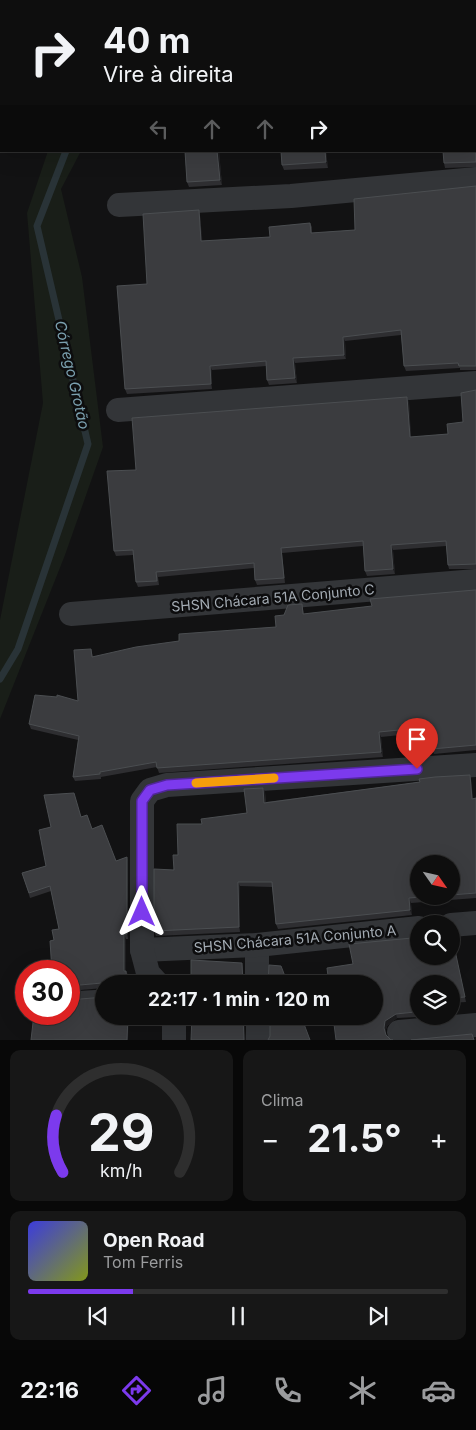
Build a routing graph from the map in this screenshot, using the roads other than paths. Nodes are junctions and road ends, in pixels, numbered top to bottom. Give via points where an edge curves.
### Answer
1 (476, 179) edge
2 (119, 205) dead end
3 (476, 383) edge
4 (118, 410) dead end
5 (476, 582) edge
6 (71, 614) dead end
7 (476, 765) edge
8 (476, 922) edge
9 (460, 924) edge
10 (410, 929) edge
11 (257, 945) junction
12 (142, 950) junction
13 (152, 975) edge
14 (257, 975) edge
15 (80, 996) edge
16 (95, 996) edge
17 (174, 1025) edge
18 (258, 1025) edge
19 (476, 1025) edge
20 (399, 1032) dead end
21 (436, 1035) edge
22 (174, 1040) edge
23 (258, 1040) edge

1 - 2 street via 291,196
3 - 4 street
5 - 6 street, SHSN Chácara 51A Conjunto C
7 - 12 street via 167,785 150,790 142,801
8 - 9 street
10 - 11 street, SHSN Chácara 51A Conjunto A
11 - 12 street, SHSN Chácara 51A Conjunto A
11 - 14 street
12 - 13 street
15 - 16 lane
17 - 22 street
18 - 23 street
19 - 21 street
20 - 21 street

